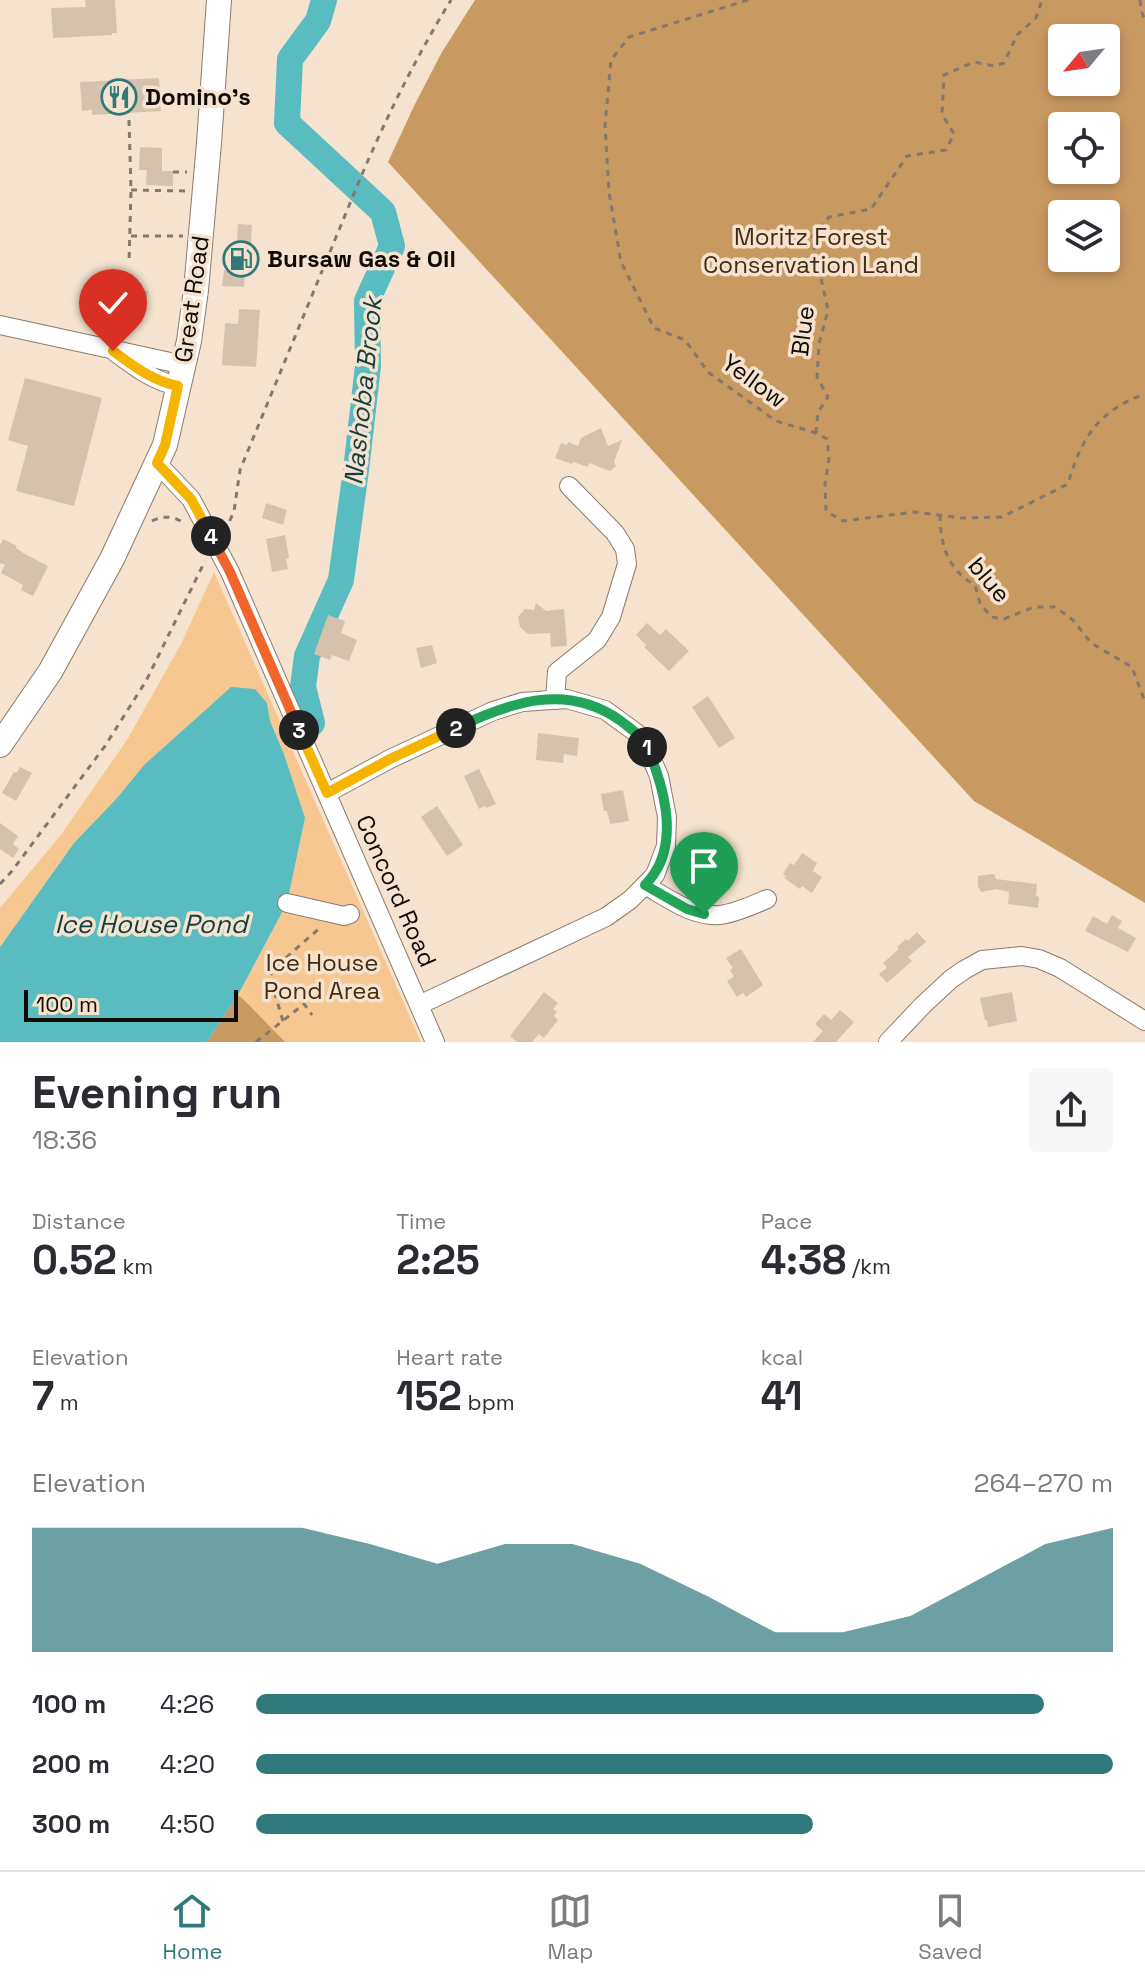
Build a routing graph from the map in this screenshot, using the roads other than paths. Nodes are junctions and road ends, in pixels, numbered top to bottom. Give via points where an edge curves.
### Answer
1 (219, 0) edge
2 (0, 325) edge
3 (181, 376) junction
4 (157, 463) junction
5 (569, 486) dead end
6 (555, 700) junction
7 (0, 745) edge
8 (327, 793) junction
9 (645, 885) junction
10 (767, 899) dead end
11 (287, 903) dead end
12 (343, 914) road end
13 (419, 1005) junction
14 (1145, 1021) edge
15 (435, 1042) edge
16 (888, 1042) edge

1 - 3 main road, Great Road via 196,290
2 - 3 street via 113,351 165,384
3 - 4 main road, Great Road
4 - 7 main road, Great Road via 50,672
4 - 8 street, Concord Road via 191,499 217,546
5 - 6 street via 615,533 627,564 611,617 597,640 557,672
6 - 8 street via 493,711
6 - 9 street via 605,710 642,737 659,776 667,817 666,846 655,875
8 - 13 street, Concord Road
9 - 10 street via 704,914 721,915
9 - 13 street via 606,917
11 - 12 street
13 - 15 street, Concord Road
14 - 16 street via 1060,968 1022,956 982,960 964,970

